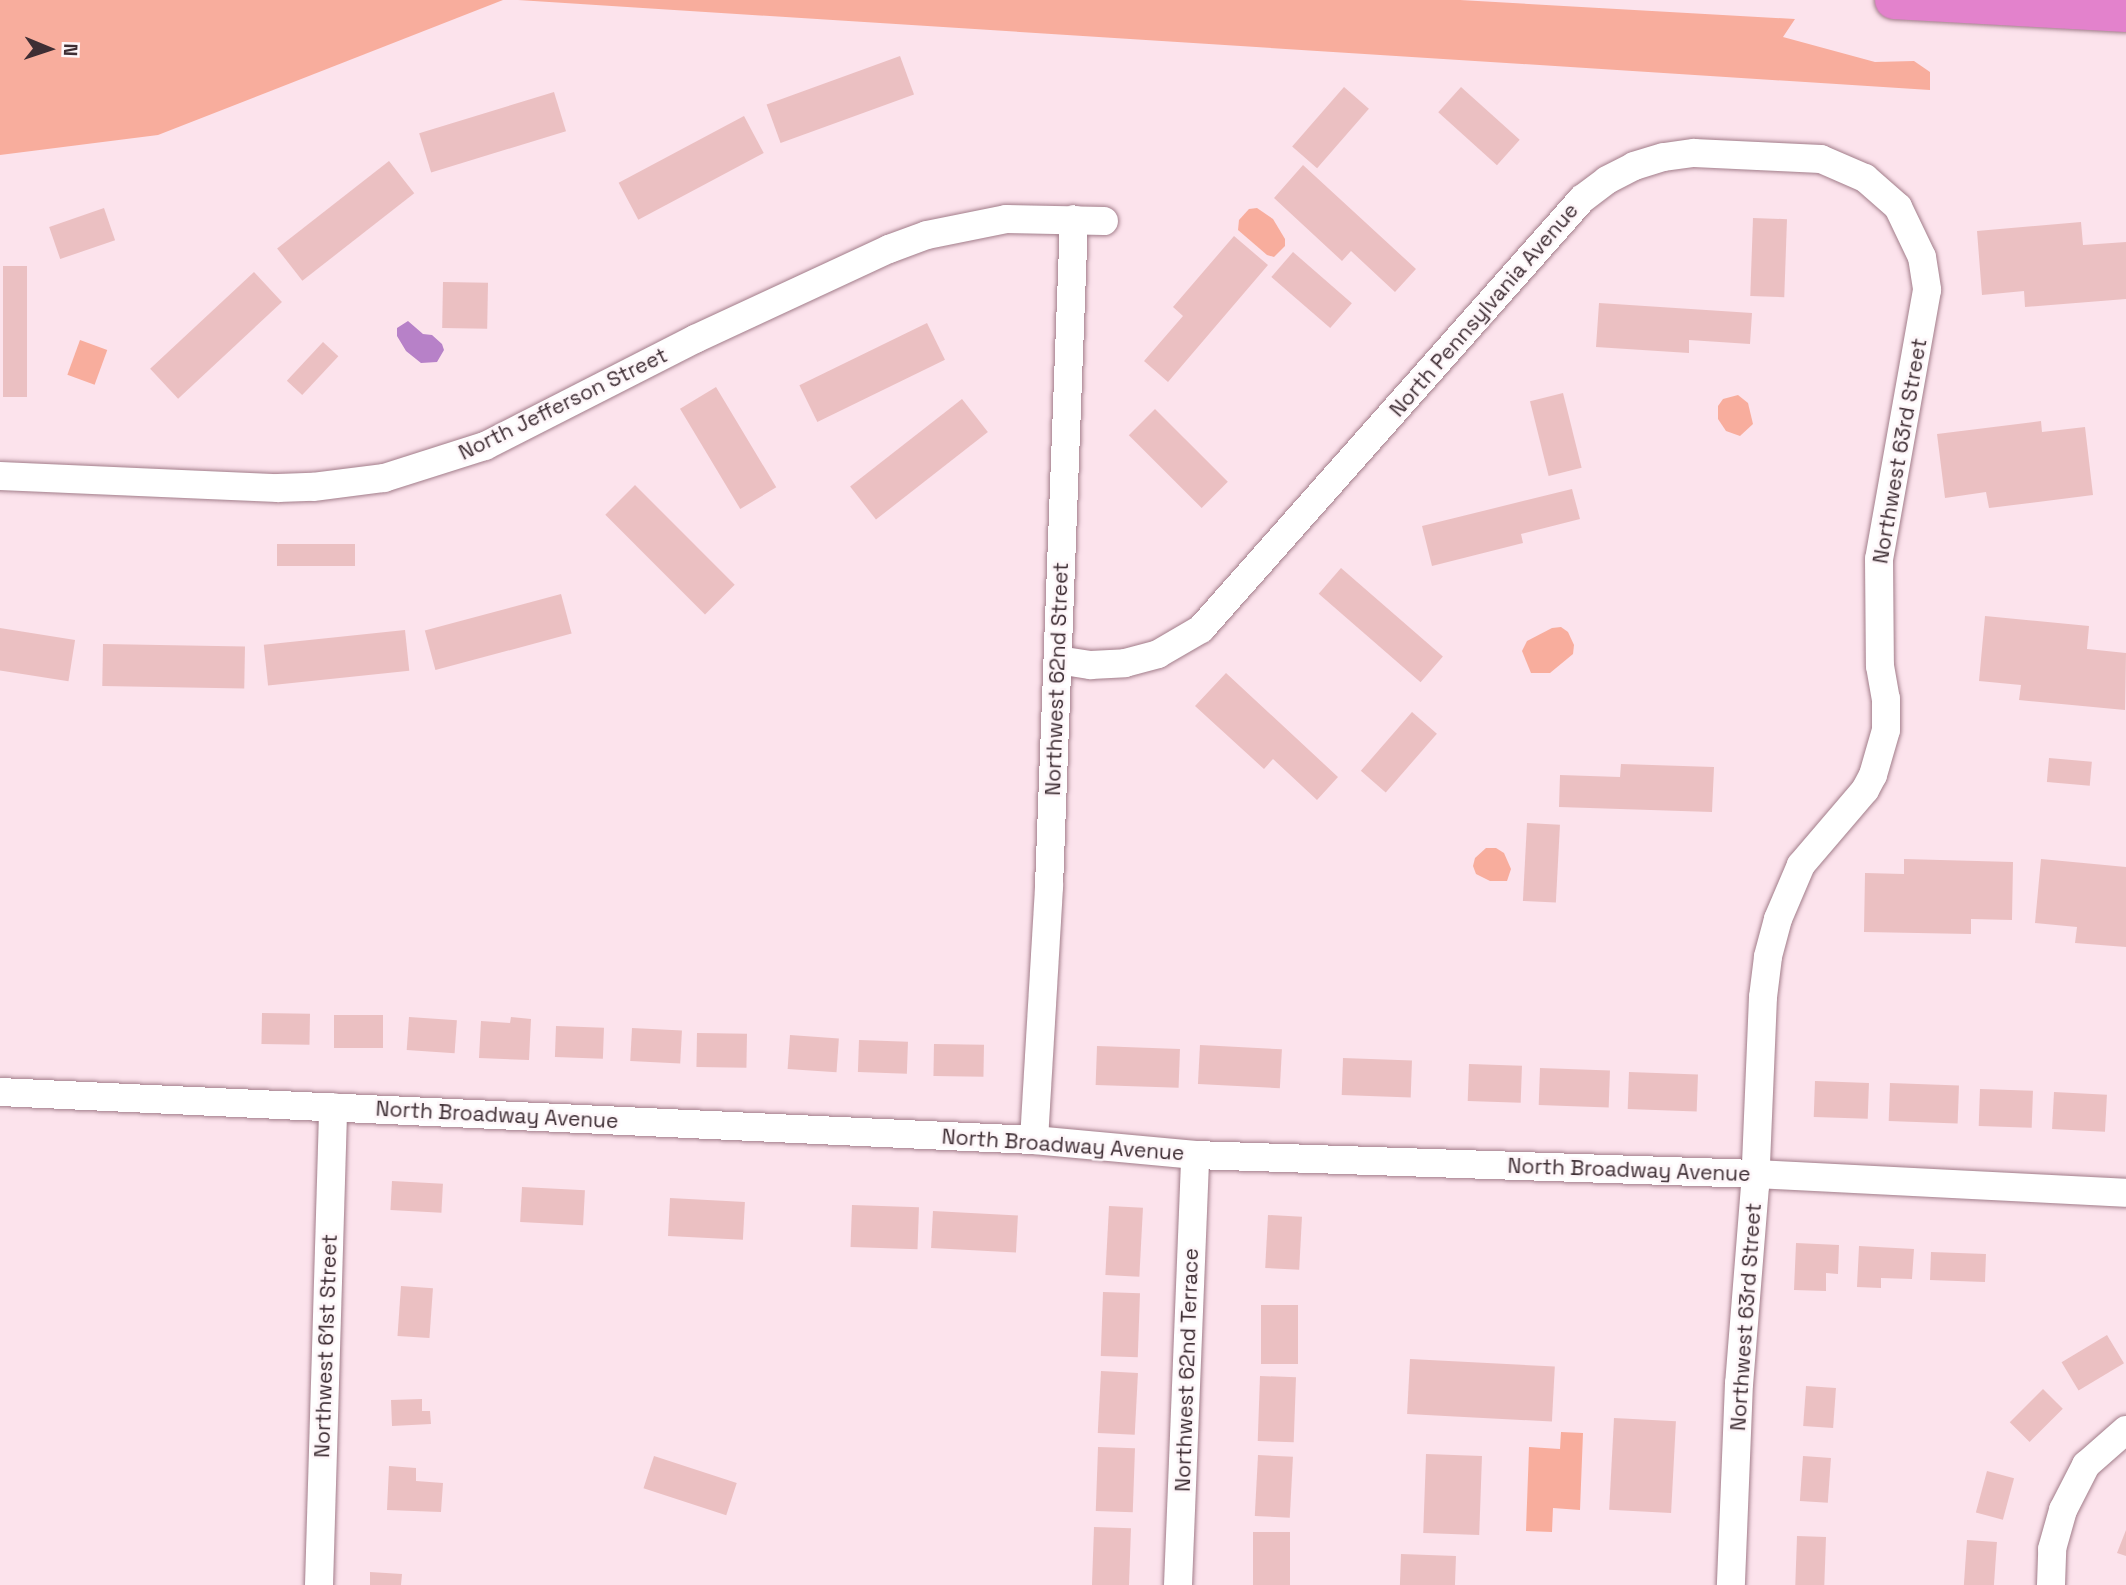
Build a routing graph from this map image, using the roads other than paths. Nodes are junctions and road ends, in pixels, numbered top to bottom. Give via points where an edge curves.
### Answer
1 (1894, 0) edge
2 (2126, 13) edge
3 (1074, 219) junction
4 (1104, 221) dead end
5 (1927, 290) joint
6 (0, 476) edge
7 (1058, 660) junction
8 (0, 1092) edge
9 (333, 1107) junction
10 (1034, 1140) junction
11 (1195, 1155) junction
12 (1755, 1174) junction
13 (2126, 1193) edge
14 (2126, 1430) edge
15 (319, 1585) edge
16 (1178, 1585) edge
17 (1731, 1585) edge
18 (2051, 1585) edge

1 - 2 highway
3 - 4 street, North Jefferson Street
3 - 6 street, North Jefferson Street via 1006,219 966,225 889,249 695,339 485,446 384,478 278,488
3 - 7 street, Northwest 62nd Street
5 - 7 street, North Pennsylvania Avenue via 1922,257 1898,207 1851,170 1821,159 1694,153 1634,166 1582,199 1201,629 1158,654 1125,663 1091,665
5 - 12 street, Northwest 63rd Street via 1879,559 1880,666 1886,699 1883,745 1865,790 1801,865 1778,919 1763,997
7 - 10 street, Northwest 62nd Street
8 - 9 street, North Broadway Avenue
9 - 10 street, North Broadway Avenue
9 - 15 street, Northwest 61st Street
10 - 11 street, North Broadway Avenue
11 - 12 street, North Broadway Avenue
11 - 16 street, Northwest 62nd Terrace
12 - 13 street, North Broadway Avenue
12 - 17 street, Northwest 63rd Street via 1739,1383
14 - 18 street via 2086,1465 2063,1510 2052,1549

